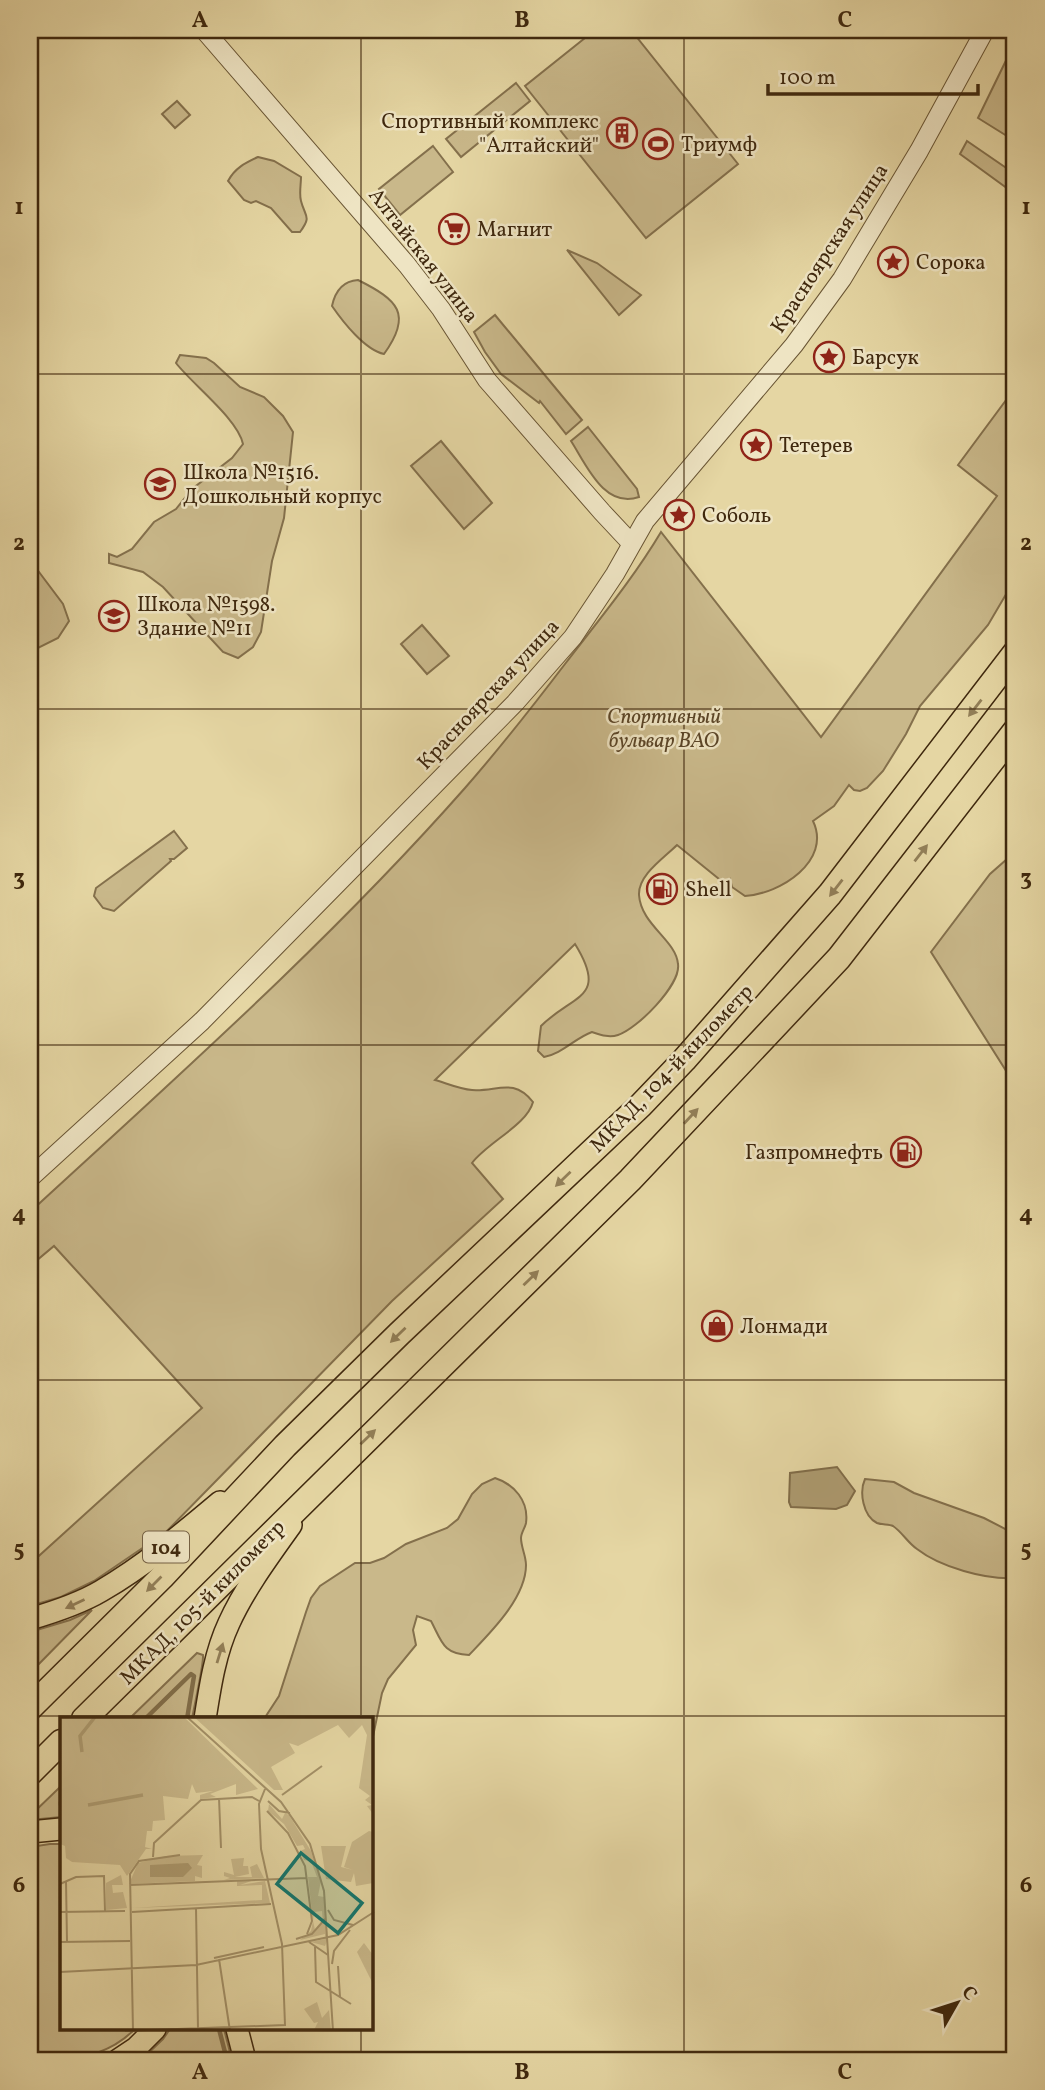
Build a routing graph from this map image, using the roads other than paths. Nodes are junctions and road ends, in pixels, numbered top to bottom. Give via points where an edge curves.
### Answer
1 (204, 30) edge
2 (985, 30) edge
3 (632, 542) junction
4 (1015, 653) edge
5 (1015, 731) edge
6 (30, 1178) edge
7 (285, 1446) junction
8 (319, 1485) junction
9 (30, 1619) edge
10 (30, 1708) edge
11 (86, 1717) edge
12 (205, 1717) edge
13 (60, 1743) edge
14 (30, 1773) edge
15 (60, 1829) edge
16 (30, 1832) edge
17 (154, 2030) edge
18 (237, 2030) edge
19 (118, 2060) edge
20 (245, 2060) edge

1 - 3 street, Алтайская улица via 407,265 442,309 487,380
2 - 3 street, Красноярская улица via 836,288 794,345 673,485
3 - 6 street, Красноярская улица via 573,637 515,703 202,1021
4 -> 7 highway, МКАД, 104-й километр via 830,894 684,1060
8 -> 5 highway via 630,1180 839,958
7 -> 9 main road, 104 via 173,1542 100,1592
7 -> 10 highway
8 - 11 highway, МКАД, 105-й километр
12 -> 8 main road via 211,1680 229,1624 261,1567
13 - 14 highway
15 - 16 main road
17 - 19 main road
18 - 20 main road

